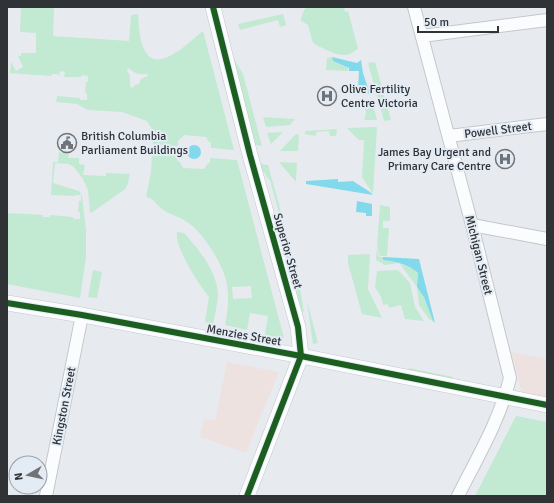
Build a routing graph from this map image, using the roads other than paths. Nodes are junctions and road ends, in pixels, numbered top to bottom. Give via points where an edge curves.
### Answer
1 (214, 7) edge
2 (414, 7) edge
3 (547, 20) edge
4 (422, 36) junction
5 (547, 124) edge
6 (449, 136) junction
7 (472, 225) junction
8 (547, 239) edge
9 (7, 303) edge
10 (82, 315) junction
11 (301, 356) junction
12 (506, 397) junction
13 (547, 405) edge
14 (46, 496) edge
15 (247, 496) edge
16 (458, 496) edge

1 - 11 street, Superior Street via 250,156 298,327
2 - 4 street, Michigan Street
3 - 4 street
4 - 6 street, Michigan Street
5 - 6 street, Powell Street
6 - 7 street, Michigan Street
7 - 8 street
7 - 12 street, Michigan Street via 510,378
9 - 10 street, Menzies Street
10 - 11 street, Menzies Street
10 - 14 street, Kingston Street
11 - 12 street, Menzies Street
11 - 15 street, Superior Street
12 - 13 street, Menzies Street
12 - 16 street, Michigan Street

